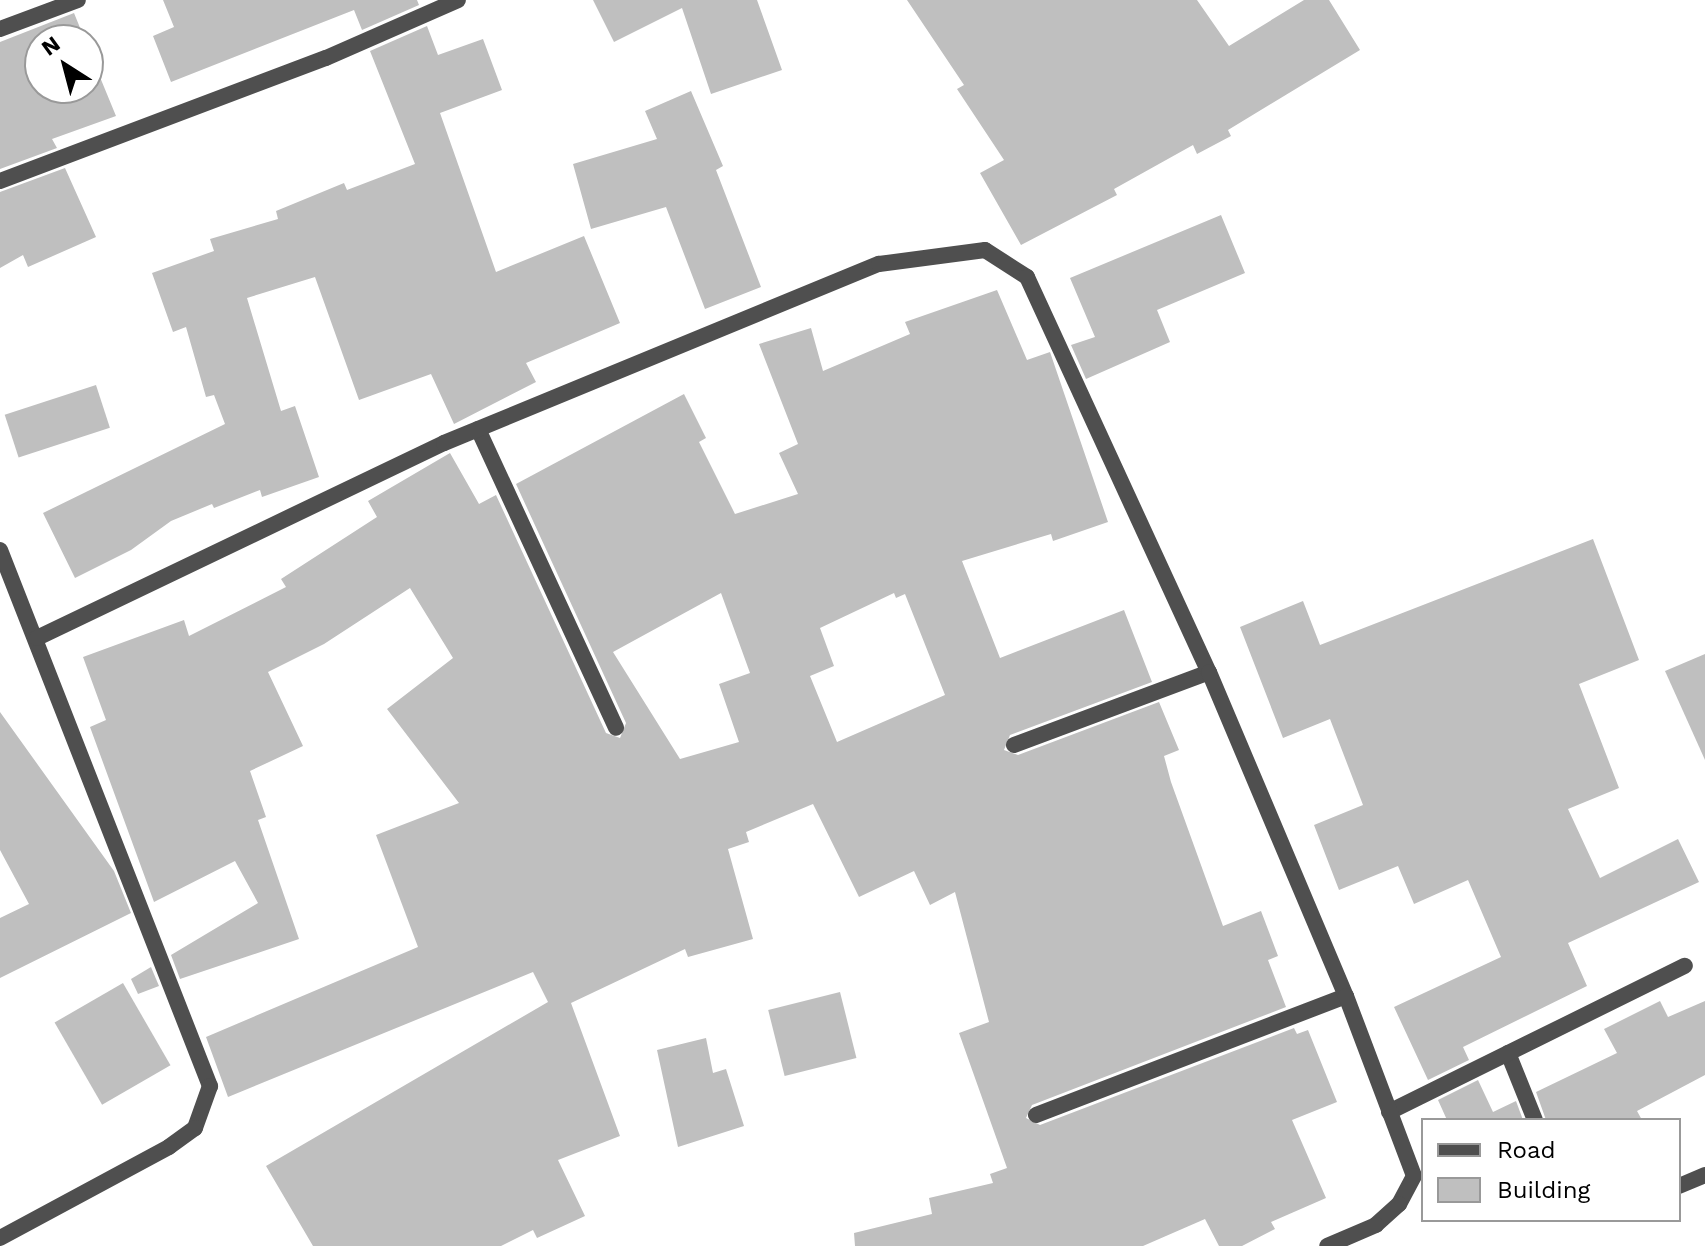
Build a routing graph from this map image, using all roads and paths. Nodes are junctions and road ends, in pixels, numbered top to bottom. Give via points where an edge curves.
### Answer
1 (78, 0) edge
2 (458, 0) edge
3 (0, 29) edge
4 (0, 181) edge
5 (478, 429) junction
6 (0, 550) edge
7 (37, 638) junction
8 (1209, 672) junction
9 (616, 728) dead end
10 (1014, 745) dead end
11 (1685, 966) dead end
12 (1346, 996) junction
13 (1508, 1053) junction
14 (1389, 1112) junction
15 (1036, 1115) dead end
16 (1534, 1118) edge
17 (1705, 1175) edge
18 (1681, 1185) edge
19 (0, 1238) edge
20 (1327, 1246) edge

1 - 3 street
2 - 4 street via 326,58
5 - 7 street
5 - 8 street via 879,264 985,250 1027,277
5 - 9 street
6 - 7 street
7 - 19 street via 210,1086 195,1128 169,1147
8 - 10 street
8 - 12 street
11 - 13 street
12 - 14 street
12 - 15 street
13 - 14 street
13 - 16 street
14 - 20 street via 1414,1176 1399,1204 1376,1225
17 - 18 street

